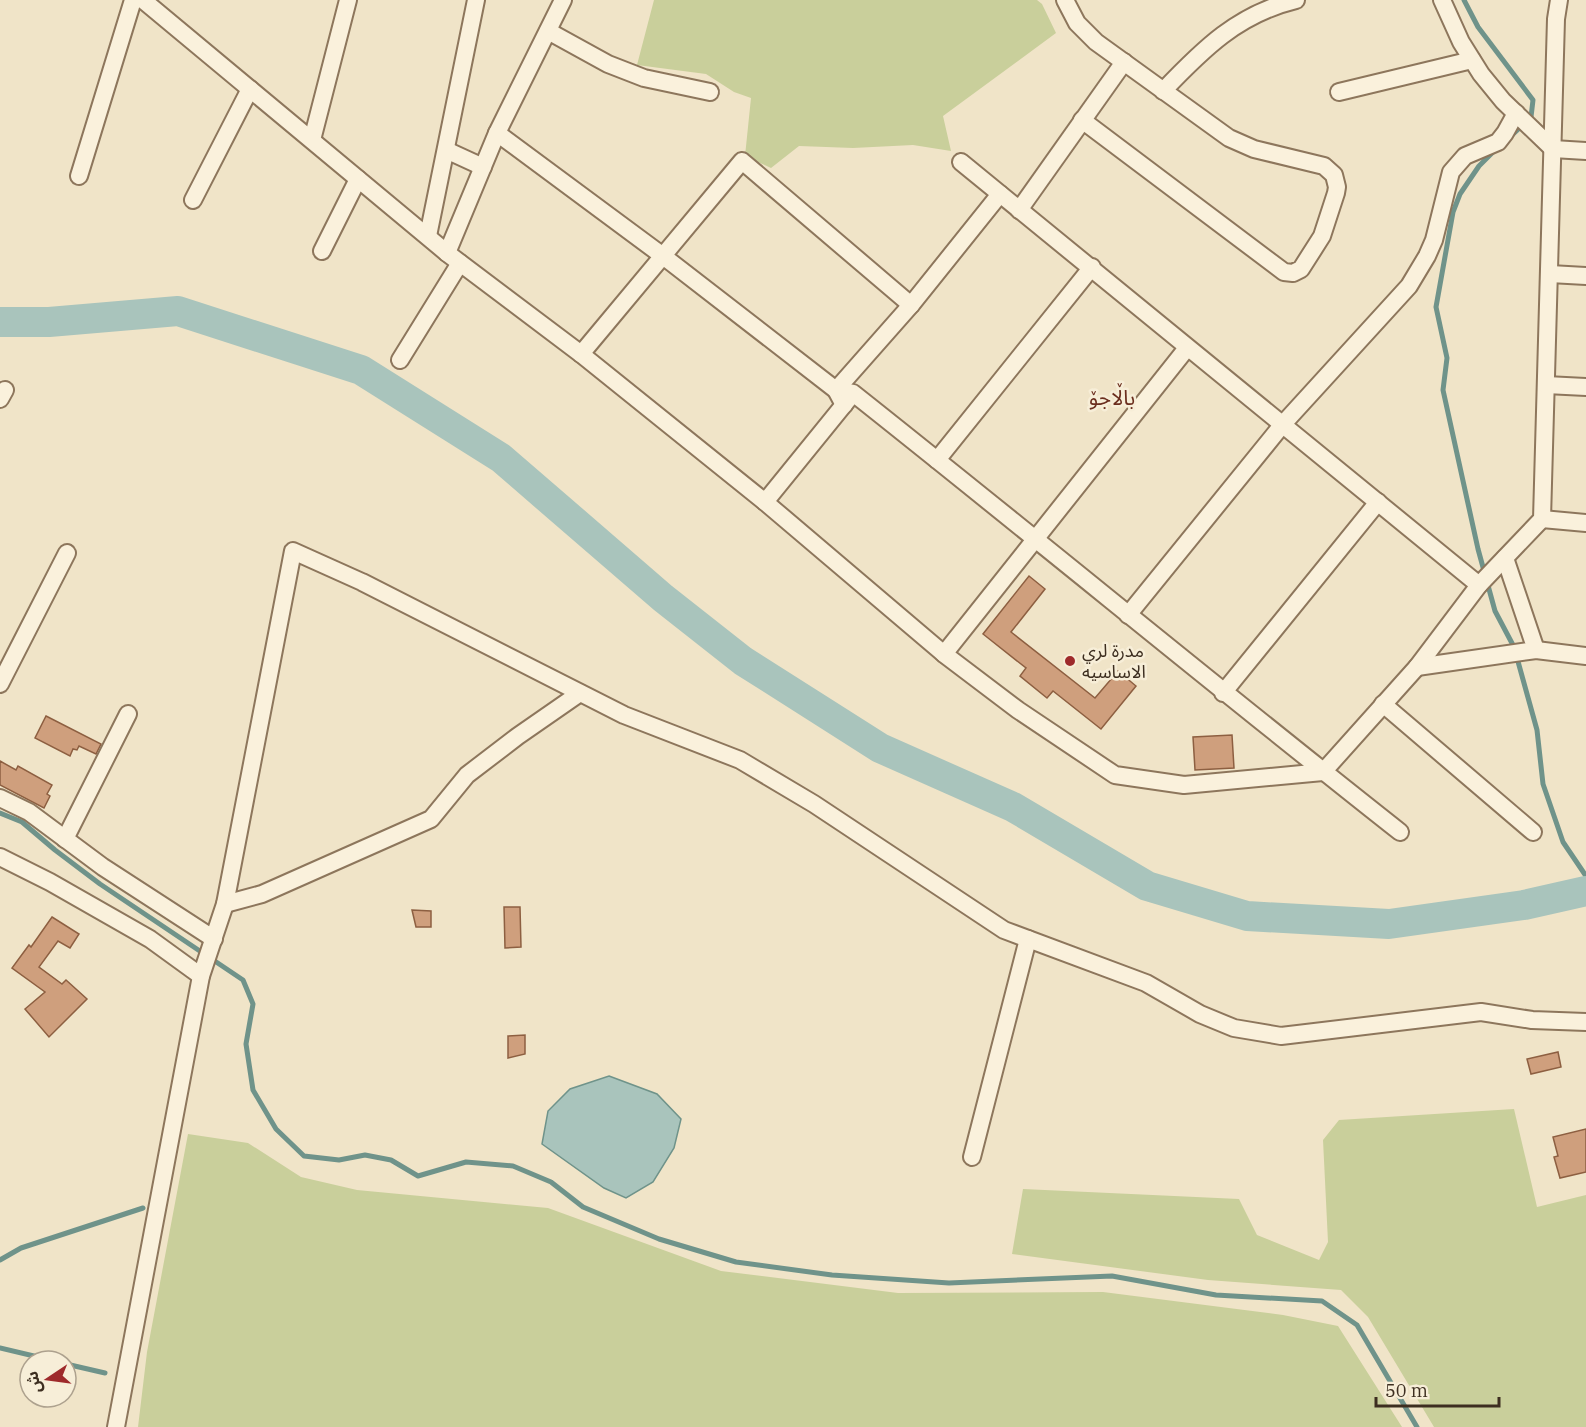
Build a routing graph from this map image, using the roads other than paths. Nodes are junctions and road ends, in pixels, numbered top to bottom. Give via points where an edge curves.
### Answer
1 (133, 0) edge
2 (143, 0) edge
3 (348, 0) edge
4 (476, 0) edge
5 (563, 0) edge
6 (1065, 0) edge
7 (1296, 0) edge
8 (1442, 0) edge
9 (1559, 0) edge
10 (548, 31) junction
11 (1472, 60) junction
12 (1124, 62) junction
13 (250, 89) junction
14 (1163, 91) junction
15 (710, 92) dead end
16 (1340, 92) dead end
17 (1516, 113) junction
18 (1082, 120) junction
19 (497, 133) junction
20 (312, 140) junction
21 (1553, 149) junction
22 (446, 150) junction
23 (1586, 151) edge
24 (961, 162) dead end
25 (483, 166) junction
26 (80, 176) dead end
27 (358, 179) junction
28 (1000, 194) junction
29 (193, 200) dead end
30 (1019, 210) junction
31 (428, 236) junction
32 (322, 251) dead end
33 (663, 256) junction
34 (454, 258) junction
35 (1092, 267) junction
36 (1550, 274) junction
37 (1586, 276) edge
38 (911, 305) junction
39 (1187, 348) junction
40 (581, 354) junction
41 (400, 360) dead end
42 (1546, 385) junction
43 (1586, 387) edge
44 (844, 396) junction
45 (1283, 424) junction
46 (938, 460) junction
47 (765, 502) junction
48 (1378, 502) junction
49 (1542, 519) junction
50 (1586, 523) edge
51 (1035, 539) junction
52 (67, 553) dead end
53 (1505, 558) junction
54 (1479, 585) junction
55 (1128, 615) junction
56 (1536, 650) junction
57 (944, 654) junction
58 (1586, 656) edge
59 (1417, 667) junction
60 (0, 684) edge
61 (580, 693) junction
62 (1223, 693) junction
63 (1383, 704) junction
64 (128, 714) dead end
65 (1323, 771) junction
66 (0, 798) edge
67 (1400, 832) dead end
68 (1533, 832) dead end
69 (65, 839) junction
70 (0, 857) edge
71 (225, 904) junction
72 (1028, 939) junction
73 (212, 943) junction
74 (202, 971) junction
75 (1586, 1022) edge
76 (972, 1157) dead end
77 (116, 1427) edge

1 - 26 street
2 - 13 street
3 - 20 street
4 - 22 street
5 - 10 street
6 - 12 street via 1086,33
7 - 14 street via 1231,27
8 - 11 street
9 - 21 street
10 - 15 street via 608,64 644,78
10 - 19 street
11 - 16 street
11 - 17 street
12 - 14 street
12 - 18 street
13 - 20 street
13 - 29 street
14 - 18 street via 1241,144 1324,166 1334,175 1337,187 1328,222 1301,269 1284,272
17 - 21 street
17 - 45 street via 1498,142 1465,156 1451,172 1434,240 1409,286
18 - 30 street
19 - 25 street
19 - 33 street
20 - 27 street
21 - 23 street
21 - 36 street
22 - 25 street
22 - 31 street
24 - 28 street
25 - 34 street
27 - 31 street
27 - 32 street
28 - 30 street
28 - 38 street
30 - 35 street
31 - 34 street
33 - 38 street via 742,161
33 - 40 street
33 - 44 street
34 - 40 street
34 - 41 street
35 - 39 street
35 - 46 street
36 - 37 street
36 - 42 street
38 - 44 street
39 - 45 street
39 - 51 street
40 - 47 street
42 - 43 street
42 - 49 street
44 - 46 street
44 - 47 street
45 - 48 street
45 - 55 street
46 - 51 street
47 - 57 street
48 - 54 street
48 - 62 street
49 - 50 street
49 - 53 street
51 - 55 street
51 - 57 street
52 - 60 street
53 - 54 street
53 - 56 street
54 - 59 street
55 - 62 street
56 - 58 street
56 - 59 street
57 - 65 street via 1115,776 1185,785
59 - 63 street
61 - 71 street via 467,775 431,819 262,894
61 - 71 street via 293,550
61 - 72 street via 624,715 740,760 814,804 1004,930
62 - 65 street
63 - 65 street
63 - 68 street
64 - 69 street
65 - 67 street
66 - 69 street via 29,812
69 - 73 street
70 - 74 street
71 - 73 street
72 - 75 street via 1146,983 1200,1014 1234,1028 1281,1036 1481,1012 1532,1020
72 - 76 street
73 - 74 street
74 - 77 street

